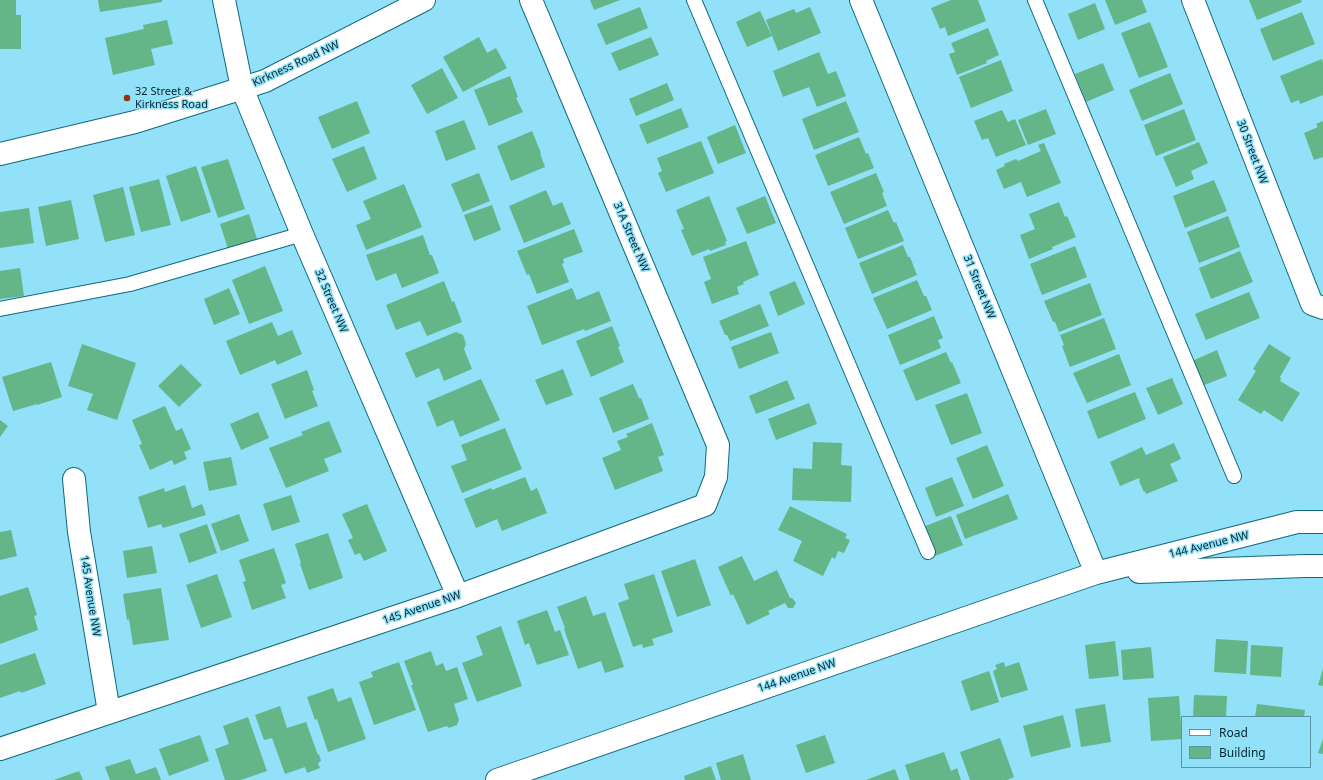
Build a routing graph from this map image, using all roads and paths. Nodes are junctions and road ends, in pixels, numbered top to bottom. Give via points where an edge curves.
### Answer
1 (224, 0) edge
2 (424, 0) edge
3 (531, 0) edge
4 (694, 0) edge
5 (861, 0) edge
6 (1035, 0) edge
7 (1193, 0) edge
8 (242, 88) junction
9 (0, 154) edge
10 (302, 234) junction
11 (1317, 306) edge
12 (0, 309) edge
13 (1234, 476) dead end
14 (716, 477) joint
15 (74, 479) dead end
16 (1323, 522) edge
17 (928, 552) dead end
18 (1323, 566) edge
19 (1096, 573) junction
20 (458, 596) junction
21 (109, 712) junction
22 (0, 750) edge
23 (497, 780) edge

1 - 8 street, 32 Street NW
2 - 8 street, Kirkness Road NW via 265,81
3 - 14 street, 31A Street NW via 718,446
4 - 17 lane
5 - 19 street, 31 Street NW
6 - 13 lane
7 - 11 street, 30 Street NW
8 - 9 street, Kirkness Road NW via 135,122
8 - 10 street, 32 Street NW
10 - 12 lane via 130,284
10 - 20 street, 32 Street NW
14 - 20 street, 145 Avenue NW via 705,505
15 - 21 street, 145 Avenue NW via 79,532
16 - 19 street, 144 Avenue NW via 1297,522
18 - 19 street, 144 Avenue NW
19 - 23 street, 144 Avenue NW
20 - 21 street, 145 Avenue NW
21 - 22 street, 145 Avenue NW

